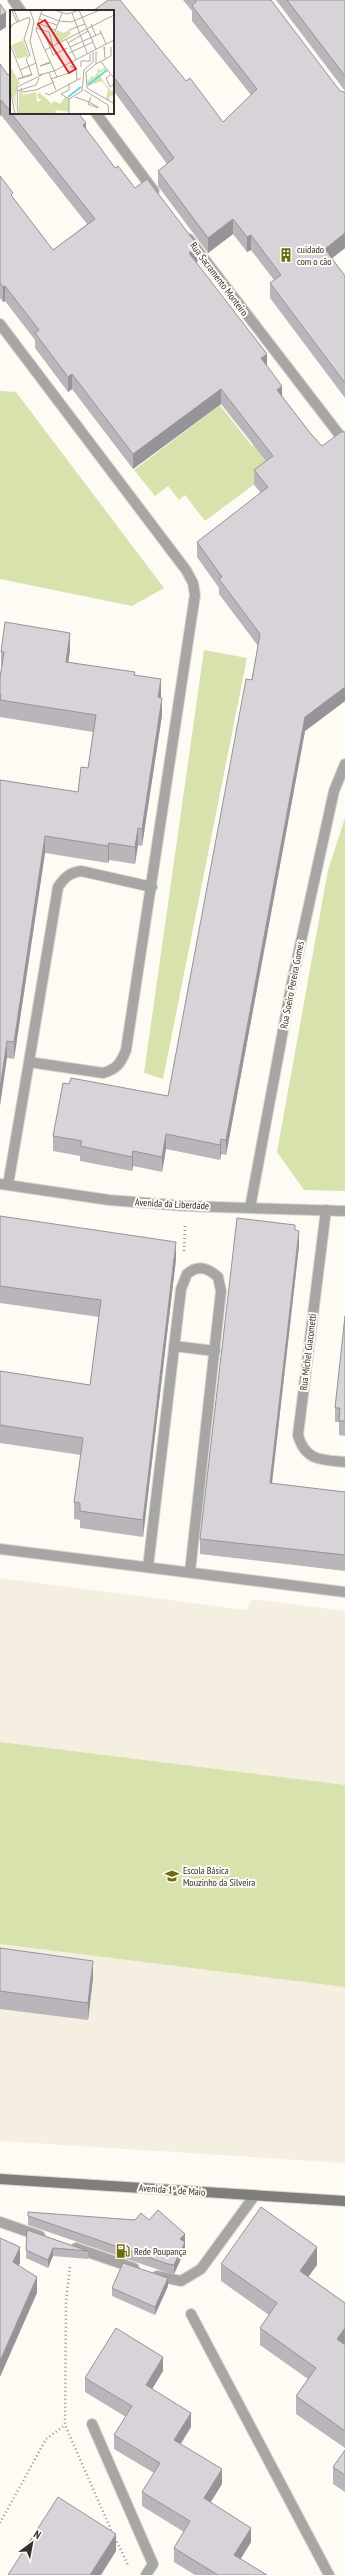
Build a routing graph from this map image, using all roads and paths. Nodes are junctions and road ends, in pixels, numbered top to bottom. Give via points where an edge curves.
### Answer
1 (13, 0) edge
2 (20, 10) edge
3 (97, 114) edge
4 (160, 199) edge
5 (182, 230) edge
6 (0, 324) edge
7 (345, 442) edge
8 (345, 764) edge
9 (152, 887) junction
10 (29, 1062) junction
11 (4, 1185) edge
12 (186, 1206) junction
13 (250, 1208) junction
14 (326, 1210) junction
15 (345, 1211) edge
16 (192, 1270) junction
17 (174, 1346) junction
18 (215, 1351) junction
19 (345, 1462) edge
20 (0, 1549) edge
21 (148, 1567) junction
22 (190, 1572) junction
23 (345, 1592) edge
24 (0, 2179) edge
25 (254, 2195) junction
26 (345, 2201) edge
27 (0, 2222) edge
28 (50, 2239) edge
29 (65, 2244) edge
30 (190, 2314) dead end
31 (92, 2424) dead end
32 (65, 2425) dead end
33 (0, 2523) edge
34 (146, 2575) edge
35 (329, 2575) edge

1 - 2 street
3 - 4 street
5 - 7 street, Rua Sacramento Monteiro
6 - 9 street via 193,583 195,596
8 - 13 street, Rua Soeiro Pereira Gomes via 334,791 292,982
9 - 10 street via 126,1050 121,1063 113,1070 103,1073
9 - 10 street via 81,871 64,878 58,887
10 - 11 street
11 - 12 street, Avenida da Liberdade via 109,1200
12 - 13 street, Avenida da Liberdade
12 - 16 path via 183,1247
13 - 14 street, Avenida da Liberdade
14 - 15 street, Avenida da Liberdade
14 - 19 street, Rua Michel Giacometti via 298,1435 305,1452 313,1457
16 - 17 street via 186,1274 181,1289
16 - 18 street via 198,1268 212,1271 221,1284
17 - 18 street
17 - 21 street
18 - 22 street
20 - 21 street
21 - 22 street
22 - 23 street
24 - 25 main road, Avenida 1º de Maio
25 - 26 main road, Avenida 1º de Maio
25 - 29 street via 201,2270 181,2281 166,2279
27 - 28 street
30 - 35 street
31 - 34 street via 153,2564
32 - 33 path via 46,2439

